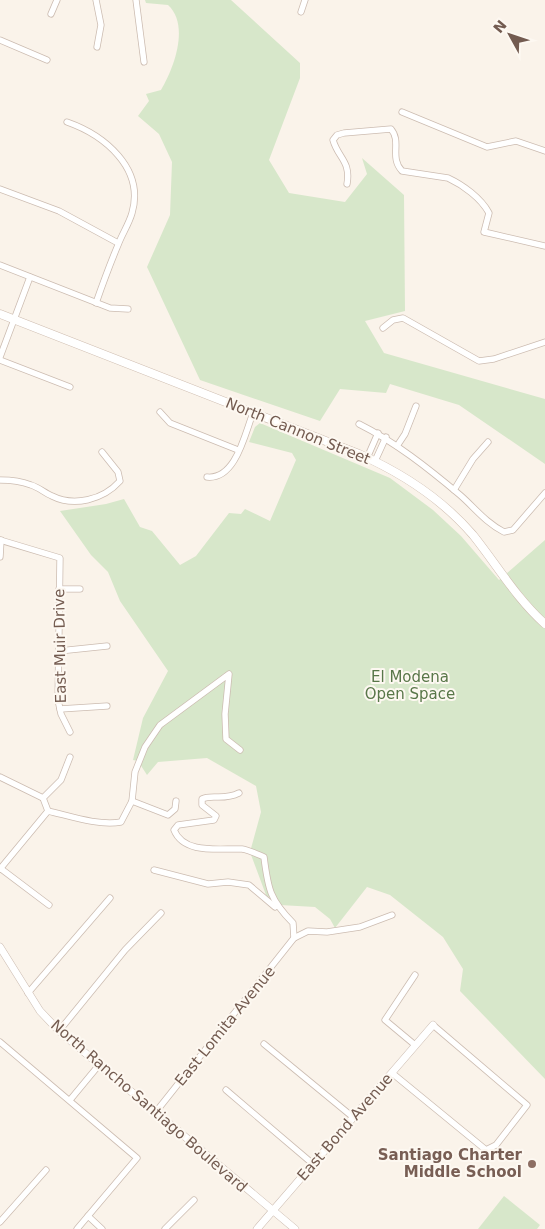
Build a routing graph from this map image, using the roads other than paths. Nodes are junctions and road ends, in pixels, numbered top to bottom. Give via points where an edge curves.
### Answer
1 (57, 0) edge
2 (96, 0) edge
3 (136, 0) edge
4 (305, 0) edge
5 (301, 12) dead end
6 (51, 14) dead end
7 (0, 40) edge
8 (97, 47) dead end
9 (47, 60) dead end
10 (144, 62) dead end
11 (402, 112) dead end
12 (67, 122) dead end
13 (545, 151) edge
14 (347, 184) dead end
15 (0, 188) edge
16 (118, 243) junction
17 (545, 246) edge
18 (0, 265) edge
19 (30, 277) junction
20 (96, 303) junction
21 (128, 309) dead end
22 (0, 314) edge
23 (14, 320) junction
24 (384, 328) dead end
25 (545, 342) edge
26 (0, 358) edge
27 (70, 387) dead end
28 (416, 406) dead end
29 (160, 412) dead end
30 (253, 413) junction
31 (359, 424) dead end
32 (378, 433) junction
33 (386, 438) junction
34 (488, 442) dead end
35 (397, 446) junction
36 (238, 450) junction
37 (102, 452) dead end
38 (367, 458) junction
39 (375, 461) junction
40 (207, 477) dead end
41 (0, 480) edge
42 (454, 490) junction
43 (545, 492) edge
44 (0, 540) edge
45 (0, 557) edge
46 (59, 589) junction
47 (80, 589) dead end
48 (545, 624) edge
49 (107, 646) dead end
50 (59, 652) junction
51 (106, 706) dead end
52 (60, 709) junction
53 (70, 732) dead end
54 (240, 750) dead end
55 (70, 757) dead end
56 (0, 777) edge
57 (239, 793) dead end
58 (43, 798) junction
59 (132, 801) junction
60 (176, 801) dead end
61 (48, 810) junction
62 (0, 868) edge
63 (154, 870) dead end
64 (110, 898) dead end
65 (49, 905) dead end
66 (278, 909) junction
67 (161, 913) dead end
68 (392, 915) dead end
69 (294, 938) junction
70 (0, 947) edge
71 (415, 975) dead end
72 (28, 993) junction
73 (433, 1024) joint
74 (59, 1031) junction
75 (0, 1042) edge
76 (264, 1044) dead end
77 (415, 1045) junction
78 (99, 1065) junction
79 (392, 1073) junction
80 (226, 1090) dead end
81 (70, 1100) junction
82 (155, 1113) junction
83 (354, 1118) junction
84 (313, 1164) junction
85 (46, 1170) dead end
86 (194, 1200) dead end
87 (272, 1211) junction
88 (88, 1216) junction
89 (0, 1222) edge
90 (77, 1229) edge
91 (102, 1229) edge
92 (165, 1229) edge
93 (257, 1229) edge
94 (295, 1229) edge

1 - 6 street
2 - 8 street via 101,26
3 - 10 street
4 - 5 street
7 - 9 street
11 - 13 street via 487,147 516,141
12 - 16 street via 99,137 117,153 131,175 132,213
14 - 17 street via 346,162 333,140 344,133 391,129 397,139 395,161 402,171 454,180 484,204 489,213 484,232
15 - 16 street via 58,211
16 - 20 street
18 - 19 street
19 - 20 street
19 - 23 street
20 - 21 street
22 - 23 main road, North Cannon Street
23 - 26 street
23 - 30 main road, North Cannon Street
24 - 25 street via 393,320 403,318 478,361
26 - 27 street
28 - 35 street
29 - 36 street via 170,423
30 - 36 street
30 - 38 main road, North Cannon Street
31 - 32 street
32 - 33 street
32 - 38 street
33 - 35 street
33 - 39 street
34 - 42 street
35 - 42 street
36 - 40 street via 223,473
37 - 41 street via 118,472 120,482 92,499 70,502 18,480
38 - 39 main road, North Cannon Street
39 - 48 main road, North Cannon Street via 422,489 457,518 520,599
42 - 43 street via 489,524 504,532 510,532
44 - 45 street
44 - 46 street, East Muir Drive via 60,558
46 - 47 street
46 - 50 street, East Muir Drive
49 - 50 street
50 - 52 street, East Muir Drive
51 - 52 street
52 - 53 street, East Muir Drive
54 - 59 street via 226,739 229,674 160,725 145,747 135,772
55 - 58 street via 61,780
56 - 58 street
57 - 66 street via 220,799 202,799 202,805 216,816 214,820 178,824 174,830 184,842 210,851 243,849 264,857 269,891
58 - 61 street
59 - 60 street via 168,815 175,809
59 - 61 street via 121,822 114,824
61 - 62 street
62 - 65 street
63 - 66 street via 208,884 249,885
64 - 72 street
66 - 69 street via 293,923
67 - 74 street via 125,950
68 - 69 street via 360,927 327,932 308,930
69 - 82 street, East Lomita Avenue
70 - 72 street, North Rancho Santiago Boulevard
71 - 77 street via 385,1020
72 - 74 street, North Rancho Santiago Boulevard
73 - 77 street, East Bond Avenue
73 - 79 street via 528,1105 496,1145 486,1150
74 - 78 street, North Rancho Santiago Boulevard
75 - 81 street
76 - 83 street
77 - 79 street, East Bond Avenue
78 - 81 street
78 - 82 street, North Rancho Santiago Boulevard
79 - 83 street, East Bond Avenue
80 - 84 street
81 - 88 street via 138,1158
82 - 87 street, North Rancho Santiago Boulevard
83 - 84 street, East Bond Avenue
84 - 87 street, East Bond Avenue
85 - 89 street
86 - 92 street
87 - 93 street, East Bond Avenue
87 - 94 street, North Rancho Santiago Boulevard
88 - 90 street
88 - 91 street

